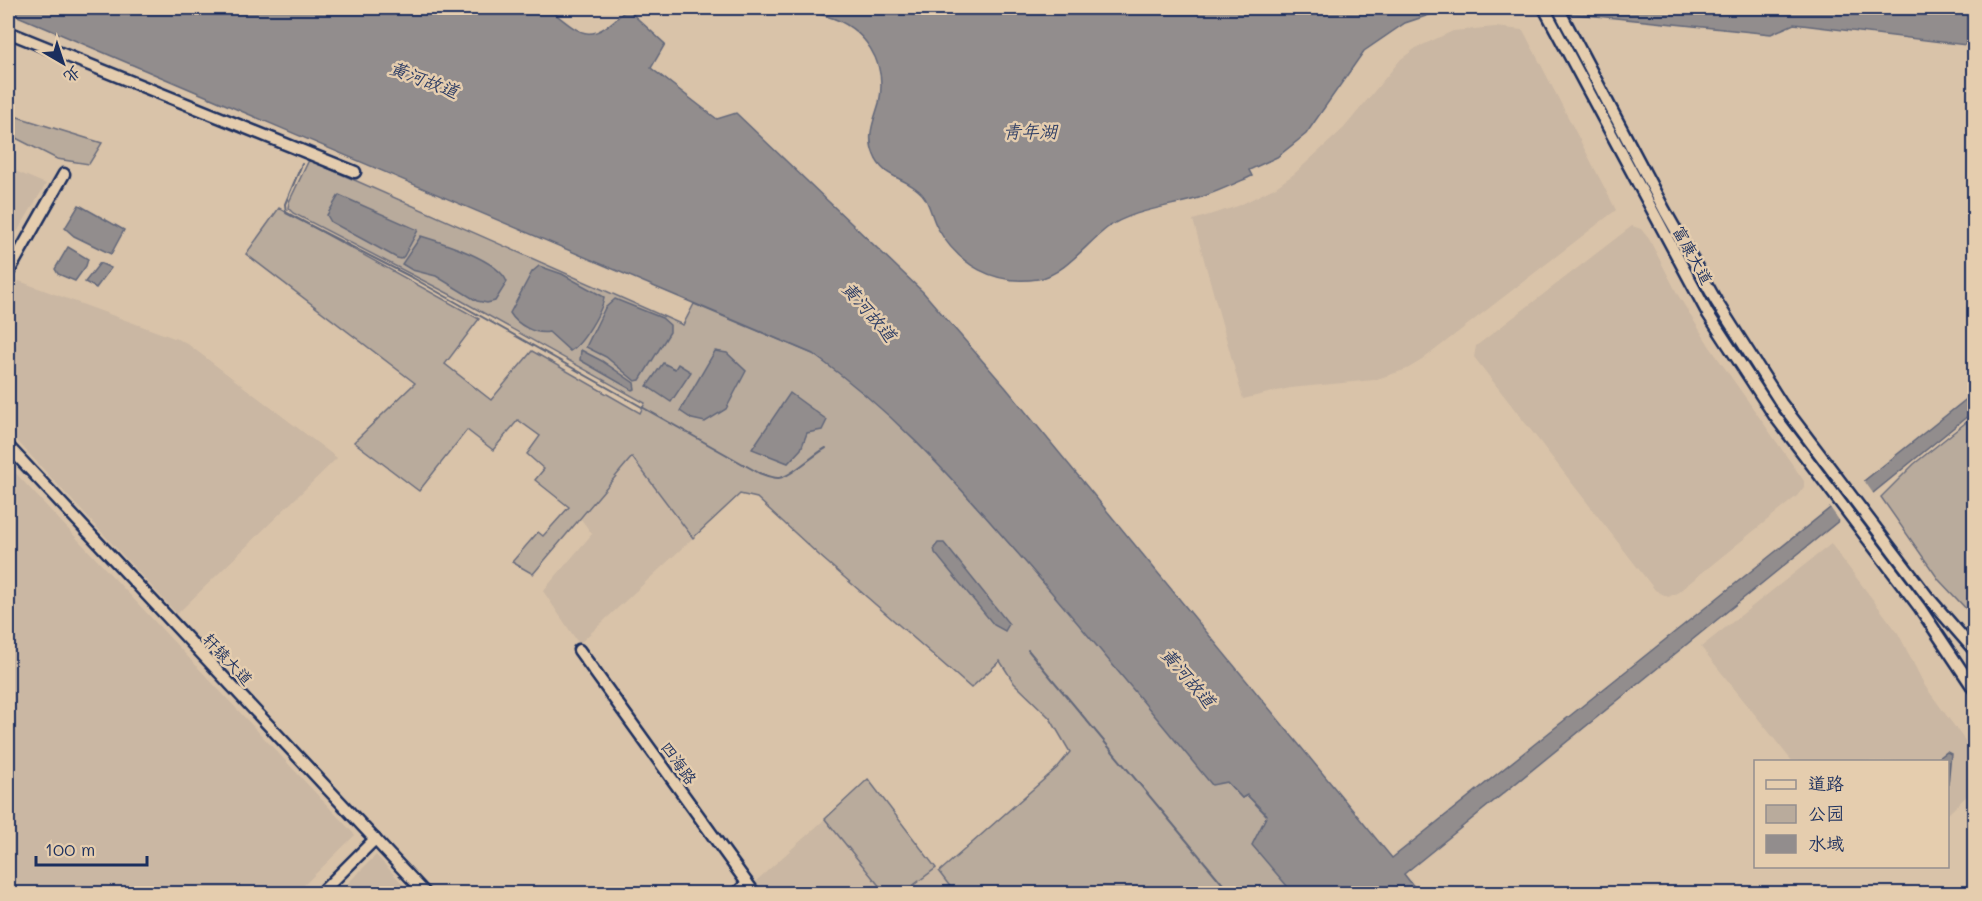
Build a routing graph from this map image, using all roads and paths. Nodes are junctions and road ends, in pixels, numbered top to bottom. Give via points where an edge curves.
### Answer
1 (1544, 8) edge
2 (1559, 9) edge
3 (8, 32) edge
4 (355, 172) dead end
5 (64, 174) dead end
6 (8, 273) edge
7 (8, 446) edge
8 (1844, 496) junction
9 (1871, 532) junction
10 (579, 650) dead end
11 (1974, 650) edge
12 (1974, 689) edge
13 (375, 839) junction
14 (747, 883) junction
15 (320, 894) edge
16 (426, 894) edge
17 (736, 894) edge
18 (755, 894) edge

1 - 8 street, 富康大道 via 1708,314 1774,415
2 - 8 street, 富康大道 via 1716,301
3 - 4 street
5 - 6 street
7 - 13 street, 轩辕大道
8 - 9 street
9 - 11 street
9 - 12 street
10 - 14 street, 四海路
13 - 15 street
13 - 16 street, 轩辕大道
14 - 17 street
14 - 18 street, 四海路

